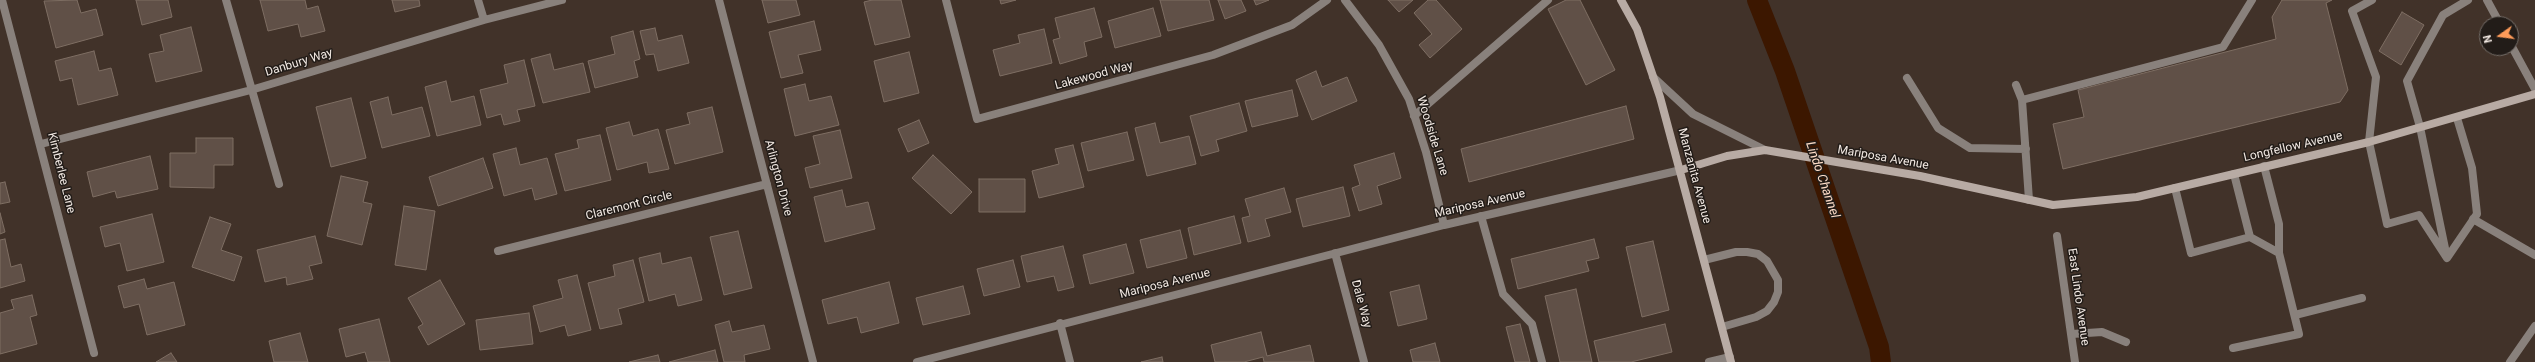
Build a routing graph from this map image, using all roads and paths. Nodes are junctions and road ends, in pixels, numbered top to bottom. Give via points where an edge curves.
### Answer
1 (2, 0) edge
2 (226, 0) edge
3 (478, 0) edge
4 (562, 0) edge
5 (719, 0) edge
6 (946, 0) edge
7 (1327, 0) edge
8 (1345, 0) edge
9 (1548, 0) edge
10 (1621, 0) edge
11 (2252, 0) edge
12 (2372, 0) edge
13 (2468, 0) edge
14 (2486, 0) edge
15 (2495, 16) edge
16 (484, 20) junction
17 (2517, 56) edge
18 (1653, 77) junction
19 (1907, 78) dead end
20 (2016, 85) dead end
21 (2535, 89) edge
22 (251, 90) junction
23 (2535, 94) edge
24 (2022, 100) junction
25 (1414, 116) junction
26 (2457, 118) junction
27 (2420, 128) junction
28 (2369, 142) junction
29 (41, 144) junction
30 (2026, 149) junction
31 (1765, 150) junction
32 (2264, 166) junction
33 (1681, 170) junction
34 (2234, 174) junction
35 (279, 184) dead end
36 (767, 184) junction
37 (2175, 188) junction
38 (2029, 200) junction
39 (2053, 205) joint
40 (1481, 216) junction
41 (2473, 219) junction
42 (1444, 225) junction
43 (2057, 236) dead end
44 (2250, 237) junction
45 (498, 251) dead end
46 (1335, 253) junction
47 (2278, 253) junction
48 (2535, 255) edge
49 (2447, 258) junction
50 (1704, 260) junction
51 (2362, 298) dead end
52 (2295, 315) junction
53 (1060, 323) junction
54 (2535, 326) edge
55 (1722, 327) junction
56 (2072, 334) junction
57 (2126, 342) dead end
58 (2233, 348) dead end
59 (94, 353) dead end
60 (1731, 359) edge
61 (813, 362) edge
62 (917, 362) edge
63 (1070, 362) edge
64 (1364, 362) edge
65 (1542, 362) edge
66 (1709, 362) edge
67 (2075, 362) edge
68 (2510, 362) edge

1 - 29 street, Kimberlee Lane
2 - 22 street
3 - 16 street
4 - 16 street, Danbury Way
5 - 36 street, Arlington Drive
6 - 7 street, Lakewood Way via 976,119 1213,55 1292,25
8 - 25 street, Woodside Lane via 1379,45 1408,99
9 - 25 street
10 - 18 street, Manzanita Avenue via 1637,29
11 - 24 street via 2223,47
12 - 28 street via 2352,11 2376,77
13 - 27 street via 2442,15 2407,81
14 - 15 street
16 - 22 street, Danbury Way
17 - 21 street
18 - 31 street via 1693,114
18 - 33 street, Manzanita Avenue
19 - 30 street via 1938,128 1970,148
20 - 24 street
22 - 29 street, Danbury Way
22 - 35 street
23 - 26 street, Longfellow Avenue
24 - 30 street
25 - 42 street, Woodside Lane
26 - 27 street, Longfellow Avenue
26 - 41 street via 2472,168 2477,214
27 - 28 street, Longfellow Avenue
27 - 49 street
28 - 32 street, Longfellow Avenue
28 - 49 street via 2387,224 2419,215
29 - 59 street, Kimberlee Lane
30 - 38 street
31 - 33 street, Mariposa Avenue via 1727,156
31 - 38 street, Mariposa Avenue via 1920,176
32 - 34 street, Longfellow Avenue
32 - 47 street via 2279,224
33 - 40 street, Mariposa Avenue
33 - 50 street, Manzanita Avenue
34 - 37 street, Longfellow Avenue
34 - 44 street
36 - 45 street, Claremont Circle
36 - 61 street, Arlington Drive
37 - 39 street, Longfellow Avenue via 2137,197
37 - 44 street via 2191,253
38 - 39 street, Mariposa Avenue
40 - 42 street, Mariposa Avenue
40 - 65 street via 1503,294 1532,324
41 - 48 street
41 - 49 street
42 - 46 street, Mariposa Avenue
43 - 56 street, East Lindo Avenue
44 - 47 street
46 - 53 street, Mariposa Avenue
46 - 64 street, Dale Way
47 - 52 street
50 - 55 street, Manzanita Avenue
50 - 55 street via 1736,252 1758,254 1774,270 1778,280 1778,292 1767,311
51 - 52 street
52 - 58 street via 2299,334
53 - 62 street, Mariposa Avenue
53 - 63 street
54 - 68 street
55 - 60 street, Manzanita Avenue
56 - 57 street via 2102,332
56 - 67 street, East Lindo Avenue
60 - 66 street

